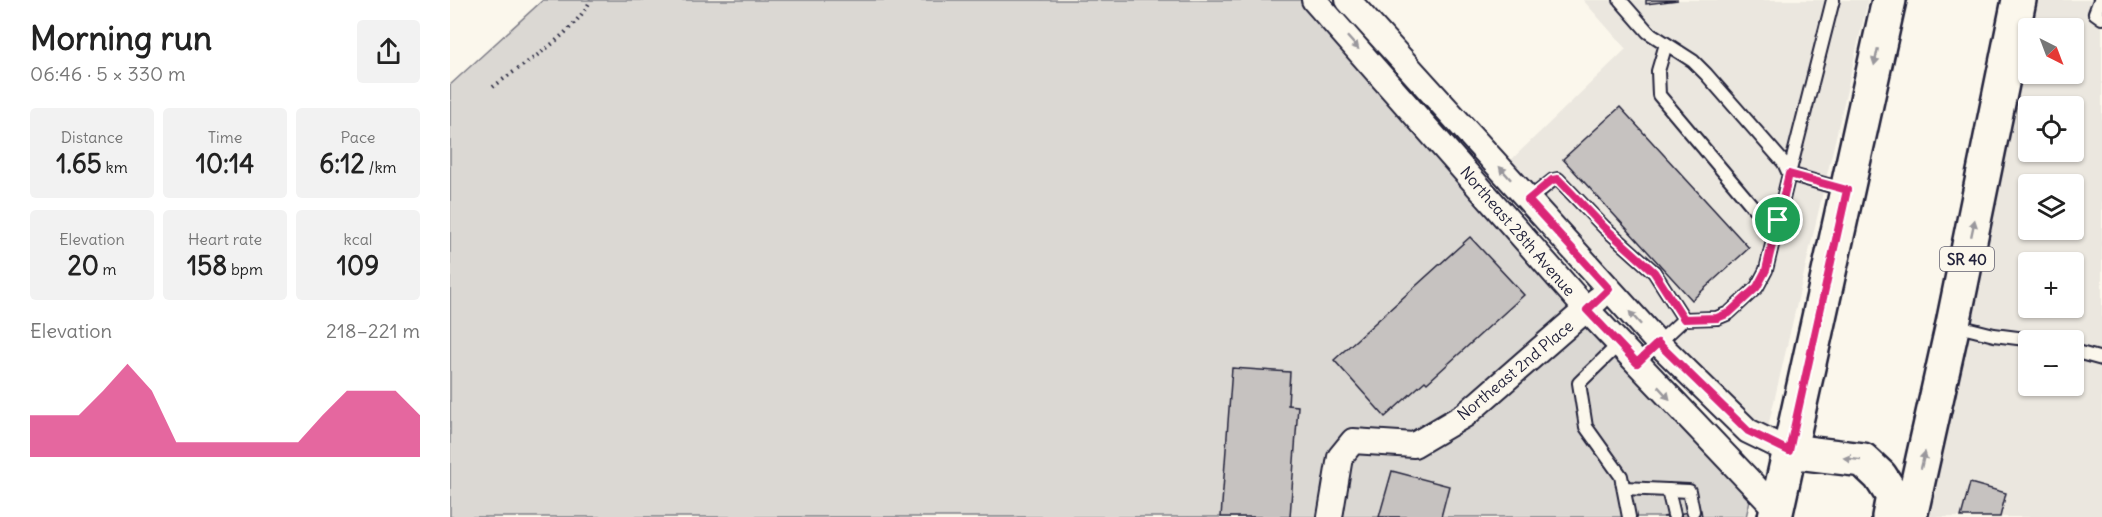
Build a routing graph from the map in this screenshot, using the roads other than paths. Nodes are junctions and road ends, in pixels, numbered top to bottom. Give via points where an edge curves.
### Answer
1 (1314, 0) edge
2 (1348, 0) edge
3 (1620, 0) edge
4 (1833, 0) edge
5 (1889, 0) edge
6 (2019, 0) edge
7 (2100, 0) edge
8 (2102, 18) edge
9 (1666, 44) junction
10 (1789, 174) junction
11 (1847, 190) junction
12 (1528, 200) junction
13 (1778, 220) junction
14 (1609, 289) junction
15 (1587, 310) junction
16 (1684, 319) junction
17 (1953, 324) junction
18 (2018, 338) edge
19 (1658, 343) junction
20 (1619, 344) junction
21 (2084, 354) edge
22 (2102, 359) edge
23 (1637, 363) junction
24 (1789, 451) junction
25 (1624, 488) junction
26 (1668, 490) junction
27 (1693, 511) dead end
28 (1776, 514) edge
29 (1674, 515) dead end
30 (1330, 517) edge
31 (1629, 517) edge
32 (1889, 517) edge
33 (1910, 517) edge

1 -> 15 street, Northeast 28th Avenue
12 -> 2 street, Northeast 28th Avenue
3 - 9 lane via 1647,32
4 - 10 lane
5 -> 11 main road
17 -> 6 main road, SR 40
7 - 8 lane via 2095,13
9 - 10 lane via 1706,74 1784,163
9 - 13 lane via 1658,72 1659,94 1754,208
10 - 11 lane
10 - 13 lane
11 - 24 main road
12 - 14 street, Northeast 28th Avenue
12 - 16 lane via 1558,179 1654,272
13 - 16 lane via 1766,270 1757,287 1729,313 1717,318
14 - 15 street, Northeast 2nd Place
19 -> 14 street, Northeast 28th Avenue
15 - 20 street, Northeast 28th Avenue
15 - 30 street, Northeast 2nd Place via 1465,415 1414,445 1353,441 1340,457
16 - 19 lane
17 - 18 lane
33 -> 17 main road, SR 40
19 - 23 lane
19 - 24 street, Northeast 28th Avenue via 1748,431
20 - 23 street, Northeast 28th Avenue
20 - 25 lane via 1579,383 1586,427 1621,476
21 - 22 lane
23 -> 28 street, Northeast 28th Avenue
24 - 28 main road
32 -> 24 main road via 1893,496 1863,460
25 - 26 lane
25 - 31 lane
26 - 27 lane via 1689,491
26 - 29 lane

